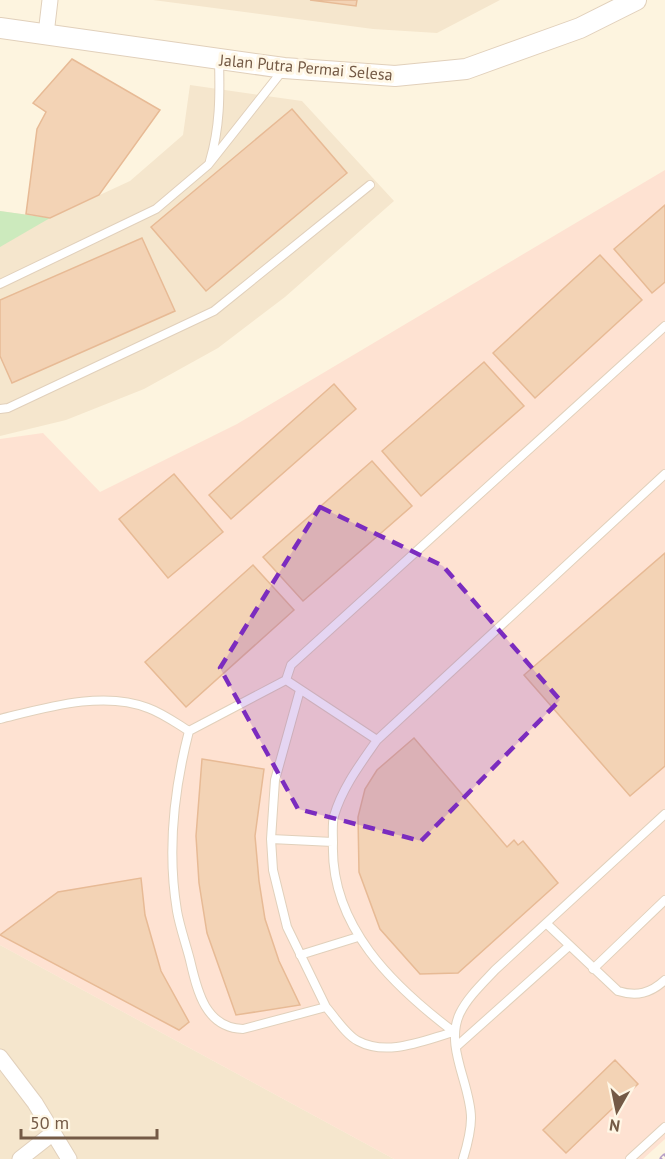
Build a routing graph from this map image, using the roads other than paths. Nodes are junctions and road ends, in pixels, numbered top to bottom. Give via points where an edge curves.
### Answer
1 (50, 0) edge
2 (636, 0) edge
3 (0, 28) edge
4 (46, 34) junction
5 (219, 60) junction
6 (284, 68) junction
7 (208, 165) junction
8 (370, 185) dead end
9 (0, 284) edge
10 (665, 326) edge
11 (0, 409) edge
12 (665, 474) edge
13 (286, 680) junction
14 (300, 690) junction
15 (0, 718) edge
16 (189, 730) junction
17 (377, 740) junction
18 (665, 814) edge
19 (271, 839) junction
20 (333, 842) junction
21 (665, 900) edge
22 (547, 924) junction
23 (358, 937) junction
24 (569, 946) junction
25 (300, 955) junction
26 (593, 969) junction
27 (665, 980) edge
28 (326, 1007) junction
29 (454, 1032) junction
30 (457, 1046) junction
31 (0, 1057) edge
32 (665, 1127) edge
33 (52, 1133) junction
34 (20, 1159) edge
35 (69, 1159) edge
36 (463, 1159) edge
37 (630, 1159) edge

1 - 4 street
2 - 6 street, Jalan Putra Permai Selesa via 580,28 466,69 394,76
3 - 4 street, Jalan Putra Permai Selesa
4 - 5 street, Jalan Putra Permai Selesa
5 - 6 street, Jalan Putra Permai Selesa
5 - 7 lane via 220,109
6 - 7 lane
7 - 9 lane via 156,209
8 - 11 lane via 214,311
10 - 13 lane via 291,665
12 - 17 lane
13 - 14 lane
13 - 16 lane
14 - 17 lane
14 - 19 lane via 275,780
15 - 16 lane via 49,707 119,702 147,707
16 - 28 lane via 178,771 173,879 177,913 204,1007 224,1023 243,1029
17 - 20 lane via 351,777 338,806
18 - 22 lane
19 - 20 lane
19 - 25 lane via 279,897
20 - 23 lane via 332,864 343,909
21 - 26 lane
22 - 24 lane
22 - 29 lane via 469,998
23 - 25 lane
23 - 29 lane via 401,990
24 - 26 lane
24 - 30 lane
25 - 28 lane
26 - 27 lane via 608,985 629,994 645,993
28 - 29 lane via 357,1040 377,1047 395,1048
29 - 30 lane
30 - 36 lane via 471,1117
31 - 33 street
32 - 37 lane
33 - 34 street
33 - 35 street

